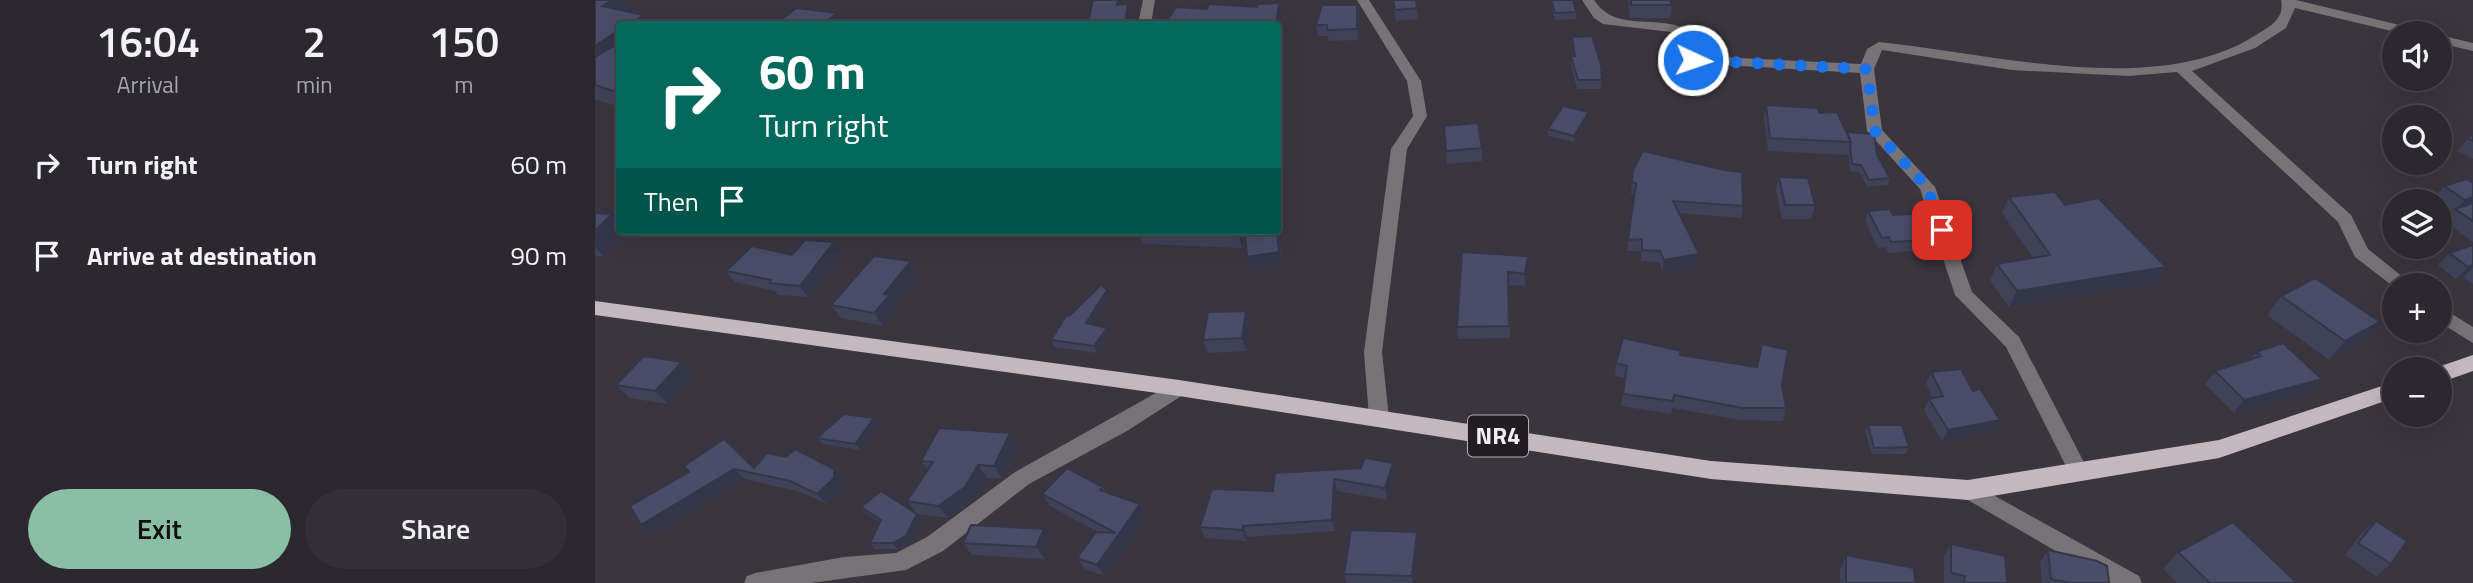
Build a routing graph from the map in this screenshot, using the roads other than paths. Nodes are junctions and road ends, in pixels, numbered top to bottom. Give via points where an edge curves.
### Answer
1 (1149, 0) edge
2 (1363, 0) edge
3 (1588, 0) edge
4 (2287, 1) edge
5 (1146, 21) edge
6 (2382, 25) edge
7 (2452, 42) edge
8 (2473, 47) edge
9 (2180, 68) junction
10 (1867, 69) junction
11 (2388, 273) edge
12 (595, 308) edge
13 (2452, 322) edge
14 (2473, 337) edge
15 (2473, 363) edge
16 (2452, 370) edge
17 (1179, 388) junction
18 (2382, 394) edge
19 (1379, 418) junction
20 (2079, 472) junction
21 (1968, 490) junction
22 (755, 583) edge
23 (2131, 583) edge

1 - 5 street
2 - 19 street via 1414,81 1420,116 1399,149 1373,352
3 - 10 street via 1607,21 1677,30 1684,55 1693,60
4 - 6 street
4 - 9 street via 2290,9 2281,25 2250,45
7 - 8 street
9 - 10 street via 2128,72 2012,66 1879,46 1871,52
9 - 11 street via 2345,219 2361,253
10 - 20 street via 1875,131 1927,187 1964,295 2013,342
12 - 17 highway, NR4
13 - 14 street
15 - 16 highway
17 - 19 highway, NR4
17 - 22 street via 1022,478 935,544 898,563 844,567
18 - 20 highway, NR4 via 2219,449
19 - 21 highway, NR4 via 1711,470
20 - 21 highway, NR4
21 - 23 street

